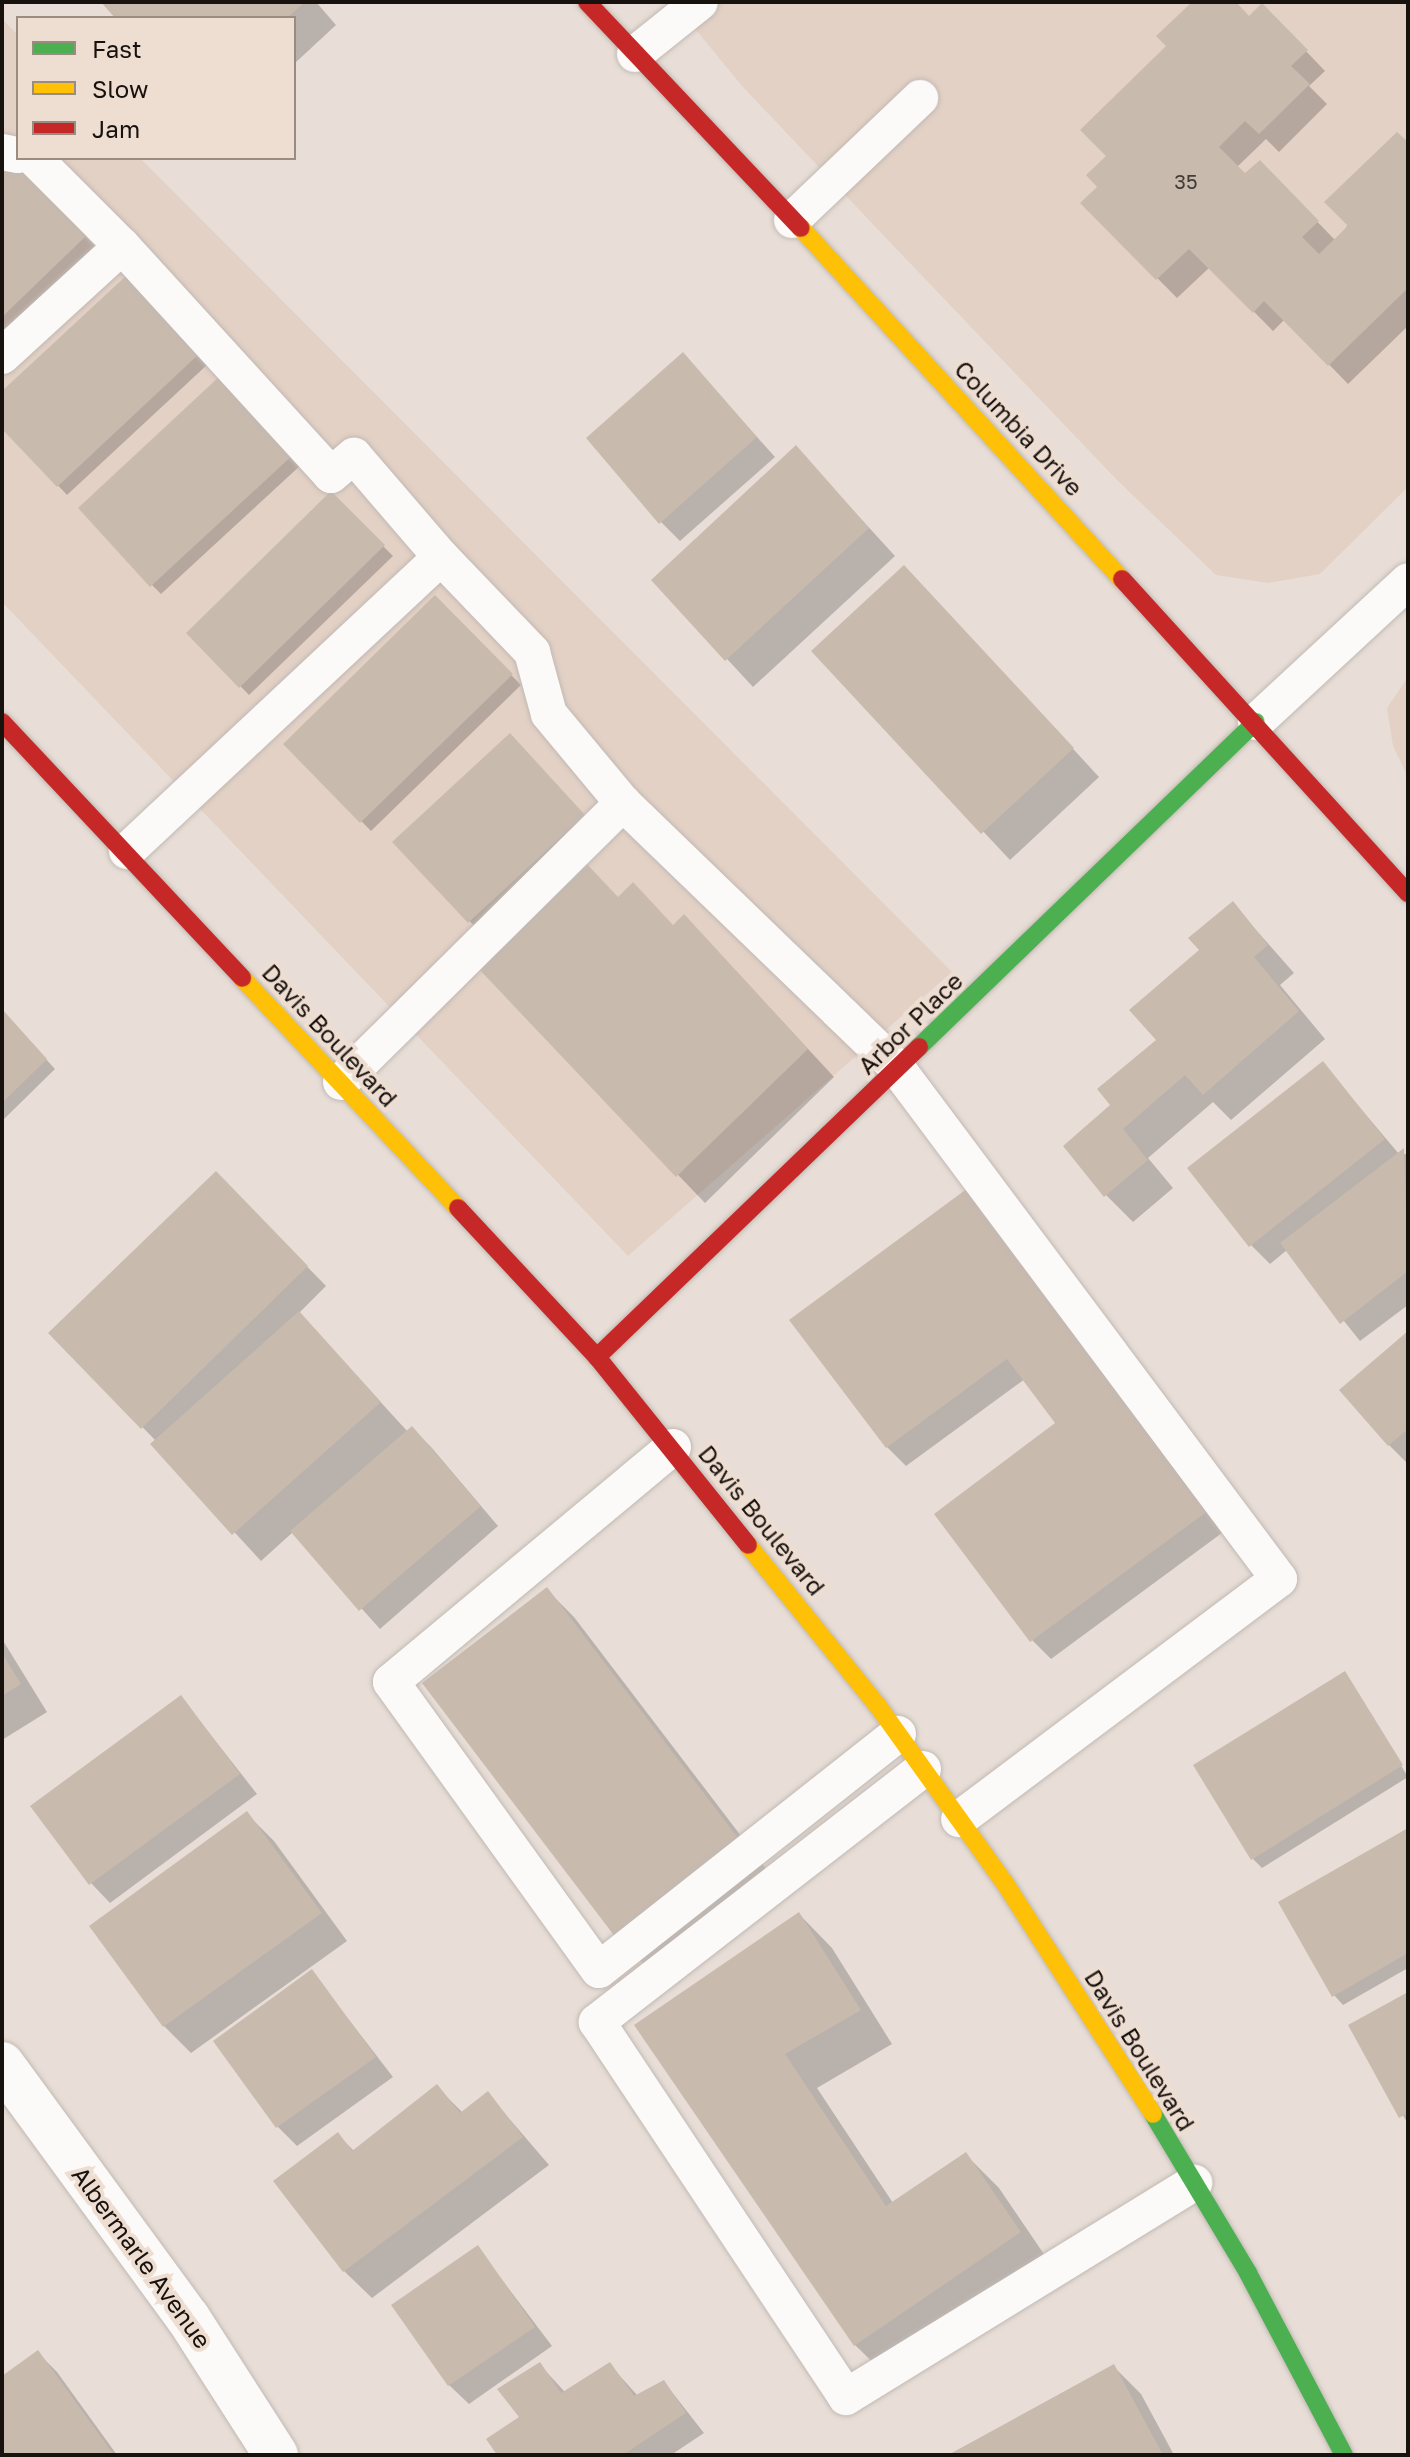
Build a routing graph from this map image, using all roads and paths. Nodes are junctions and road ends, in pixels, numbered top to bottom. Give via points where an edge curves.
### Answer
1 (587, 2) edge
2 (700, 2) edge
3 (635, 54) junction
4 (920, 98) dead end
5 (36, 160) edge
6 (792, 220) junction
7 (122, 246) junction
8 (2, 356) edge
9 (441, 557) junction
10 (1408, 581) edge
11 (2, 722) edge
12 (1256, 722) junction
13 (623, 803) junction
14 (127, 851) junction
15 (1408, 893) edge
16 (897, 1068) junction
17 (341, 1082) junction
18 (597, 1357) junction
19 (673, 1447) junction
20 (898, 1734) junction
21 (923, 1769) junction
22 (959, 1819) junction
23 (2, 2064) edge
24 (1194, 2183) junction
25 (276, 2455) edge
26 (1344, 2455) edge

1 - 3 street, Columbia Drive
2 - 3 lane
3 - 6 street, Columbia Drive
4 - 6 lane
5 - 7 lane
6 - 12 street, Columbia Drive
7 - 8 lane
7 - 9 lane via 331,475 354,456
9 - 13 lane via 532,652 549,714
9 - 14 lane
10 - 12 lane
11 - 14 street, Davis Boulevard
12 - 15 street, Columbia Drive
12 - 16 street, Arbor Place
13 - 16 lane
13 - 17 lane
14 - 17 street, Davis Boulevard
16 - 18 street, Arbor Place
16 - 22 lane via 1279,1579
17 - 18 street, Davis Boulevard
18 - 19 street, Davis Boulevard
19 - 20 street, Davis Boulevard
19 - 20 lane via 391,1682 599,1970
20 - 21 street, Davis Boulevard
21 - 22 street, Davis Boulevard
21 - 24 lane via 597,2022 846,2397
22 - 24 street, Davis Boulevard via 1126,2069
23 - 25 street, Albermarle Avenue via 188,2318
24 - 26 street, Davis Boulevard

